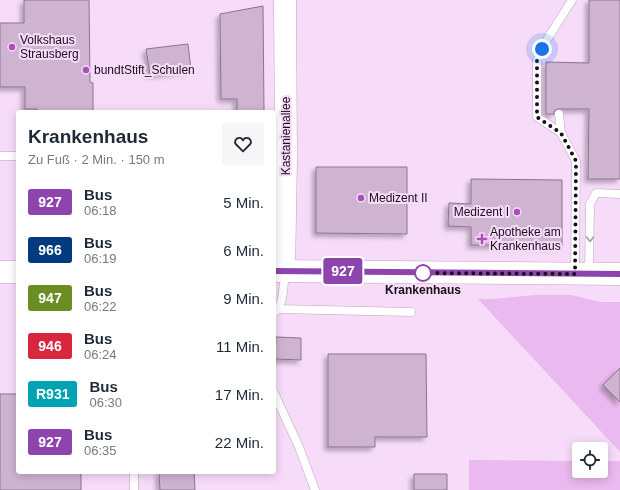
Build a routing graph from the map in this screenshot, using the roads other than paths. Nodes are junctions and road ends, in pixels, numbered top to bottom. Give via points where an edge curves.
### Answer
1 (285, 0) edge
2 (572, 0) edge
3 (559, 114) dead end
4 (561, 133) junction
5 (0, 156) edge
6 (16, 156) edge
7 (620, 194) edge
8 (279, 271) edge
9 (0, 272) edge
10 (16, 272) edge
11 (582, 274) junction
12 (620, 274) edge
13 (276, 311) edge
14 (411, 312) dead end
15 (276, 397) edge
16 (134, 474) edge
17 (134, 490) edge
18 (315, 490) edge

1 - 8 main road, Kastanienallee via 286,157
2 - 4 lane via 537,60 537,117
3 - 4 lane
4 - 11 lane via 576,161
5 - 6 lane
7 -> 11 lane via 596,193 590,204
8 - 11 main road
8 - 13 lane via 283,290
9 - 10 main road
11 - 12 main road
13 - 14 lane
15 - 18 lane
16 - 17 lane

